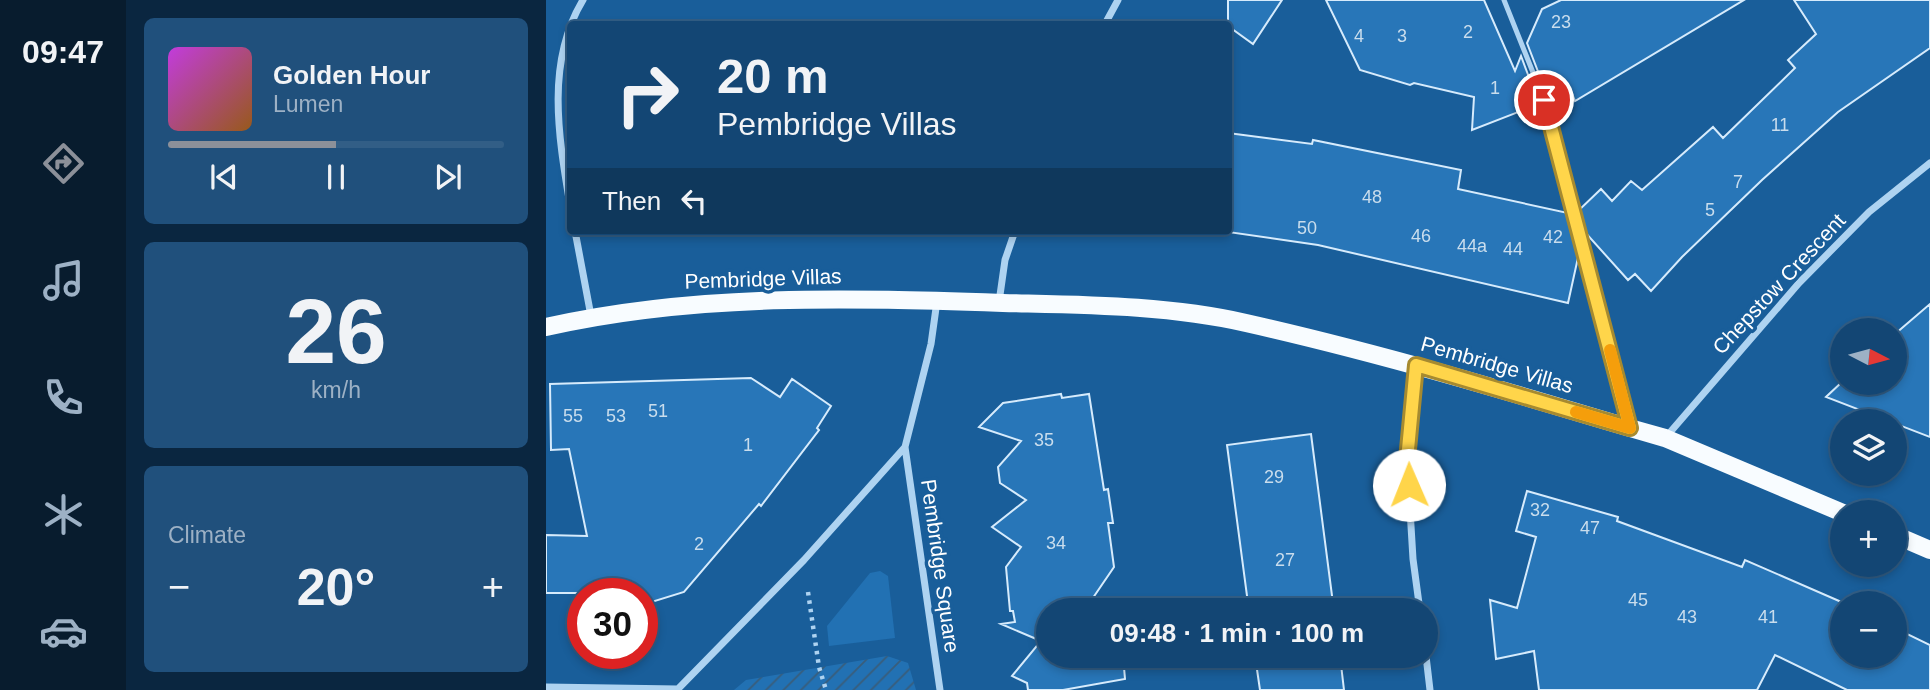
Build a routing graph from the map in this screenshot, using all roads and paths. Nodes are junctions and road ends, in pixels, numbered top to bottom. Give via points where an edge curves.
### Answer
1 (583, 0) edge
2 (1118, 0) edge
3 (1504, 0) edge
4 (1107, 21) edge
5 (1930, 163) edge
6 (567, 188) edge
7 (576, 235) edge
8 (1014, 235) edge
9 (937, 298) junction
10 (999, 303) junction
11 (591, 317) junction
12 (546, 327) edge
13 (1416, 365) junction
14 (1630, 428) junction
15 (1665, 439) junction
16 (905, 447) junction
17 (1830, 508) edge
18 (1907, 540) edge
19 (1930, 550) edge
20 (804, 559) junction
21 (1418, 598) edge
22 (1427, 668) edge
23 (546, 687) edge
24 (678, 689) edge
25 (826, 690) edge
26 (940, 690) edge
27 (1430, 690) edge

1 - 6 street via 567,19 551,68 551,99
2 - 4 street
3 - 14 lane via 1544,100
5 - 15 street, Chepstow Crescent via 1869,212 1798,283
7 - 11 street
8 - 10 street
9 - 10 main road, Pembridge Villas
9 - 11 main road, Pembridge Villas via 668,305
9 - 16 street, Pembridge Square via 931,344
10 - 13 main road, Pembridge Villas via 1172,311 1244,322
11 - 12 main road, Pembridge Villas
13 - 14 main road, Pembridge Villas
13 - 21 street via 1407,460
14 - 15 main road, Pembridge Villas
15 - 17 main road, Pembridge Villas
16 - 20 street, Pembridge Square
16 - 26 street, Pembridge Square
18 - 19 main road
20 - 24 street, Pembridge Square
20 - 25 path
22 - 27 street
23 - 24 street

